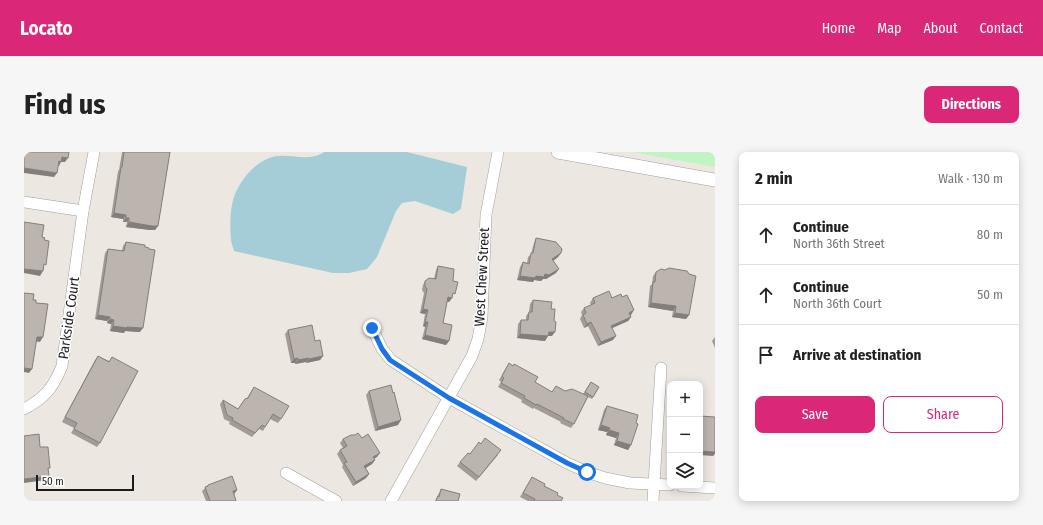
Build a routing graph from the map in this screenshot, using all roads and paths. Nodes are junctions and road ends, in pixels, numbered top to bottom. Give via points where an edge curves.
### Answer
1 (94, 152) edge
2 (498, 152) edge
3 (558, 152) edge
4 (715, 180) edge
5 (24, 202) edge
6 (83, 212) junction
7 (372, 328) dead end
8 (661, 368) dead end
9 (449, 398) junction
10 (24, 409) edge
11 (286, 473) dead end
12 (655, 484) junction
13 (667, 485) edge
14 (703, 487) edge
15 (715, 488) edge
16 (336, 501) edge
17 (391, 501) edge
18 (653, 501) edge

1 - 6 street, Parkside Court
2 - 9 street, West Chew Street via 486,215 480,332 472,356
3 - 4 street
5 - 6 street
6 - 10 street, Parkside Court via 62,366 57,380 47,393
7 - 9 street via 390,360
8 - 12 street
9 - 12 street via 587,472 630,483
9 - 17 street, West Chew Street
11 - 16 street
12 - 13 street
12 - 18 street
14 - 15 street

